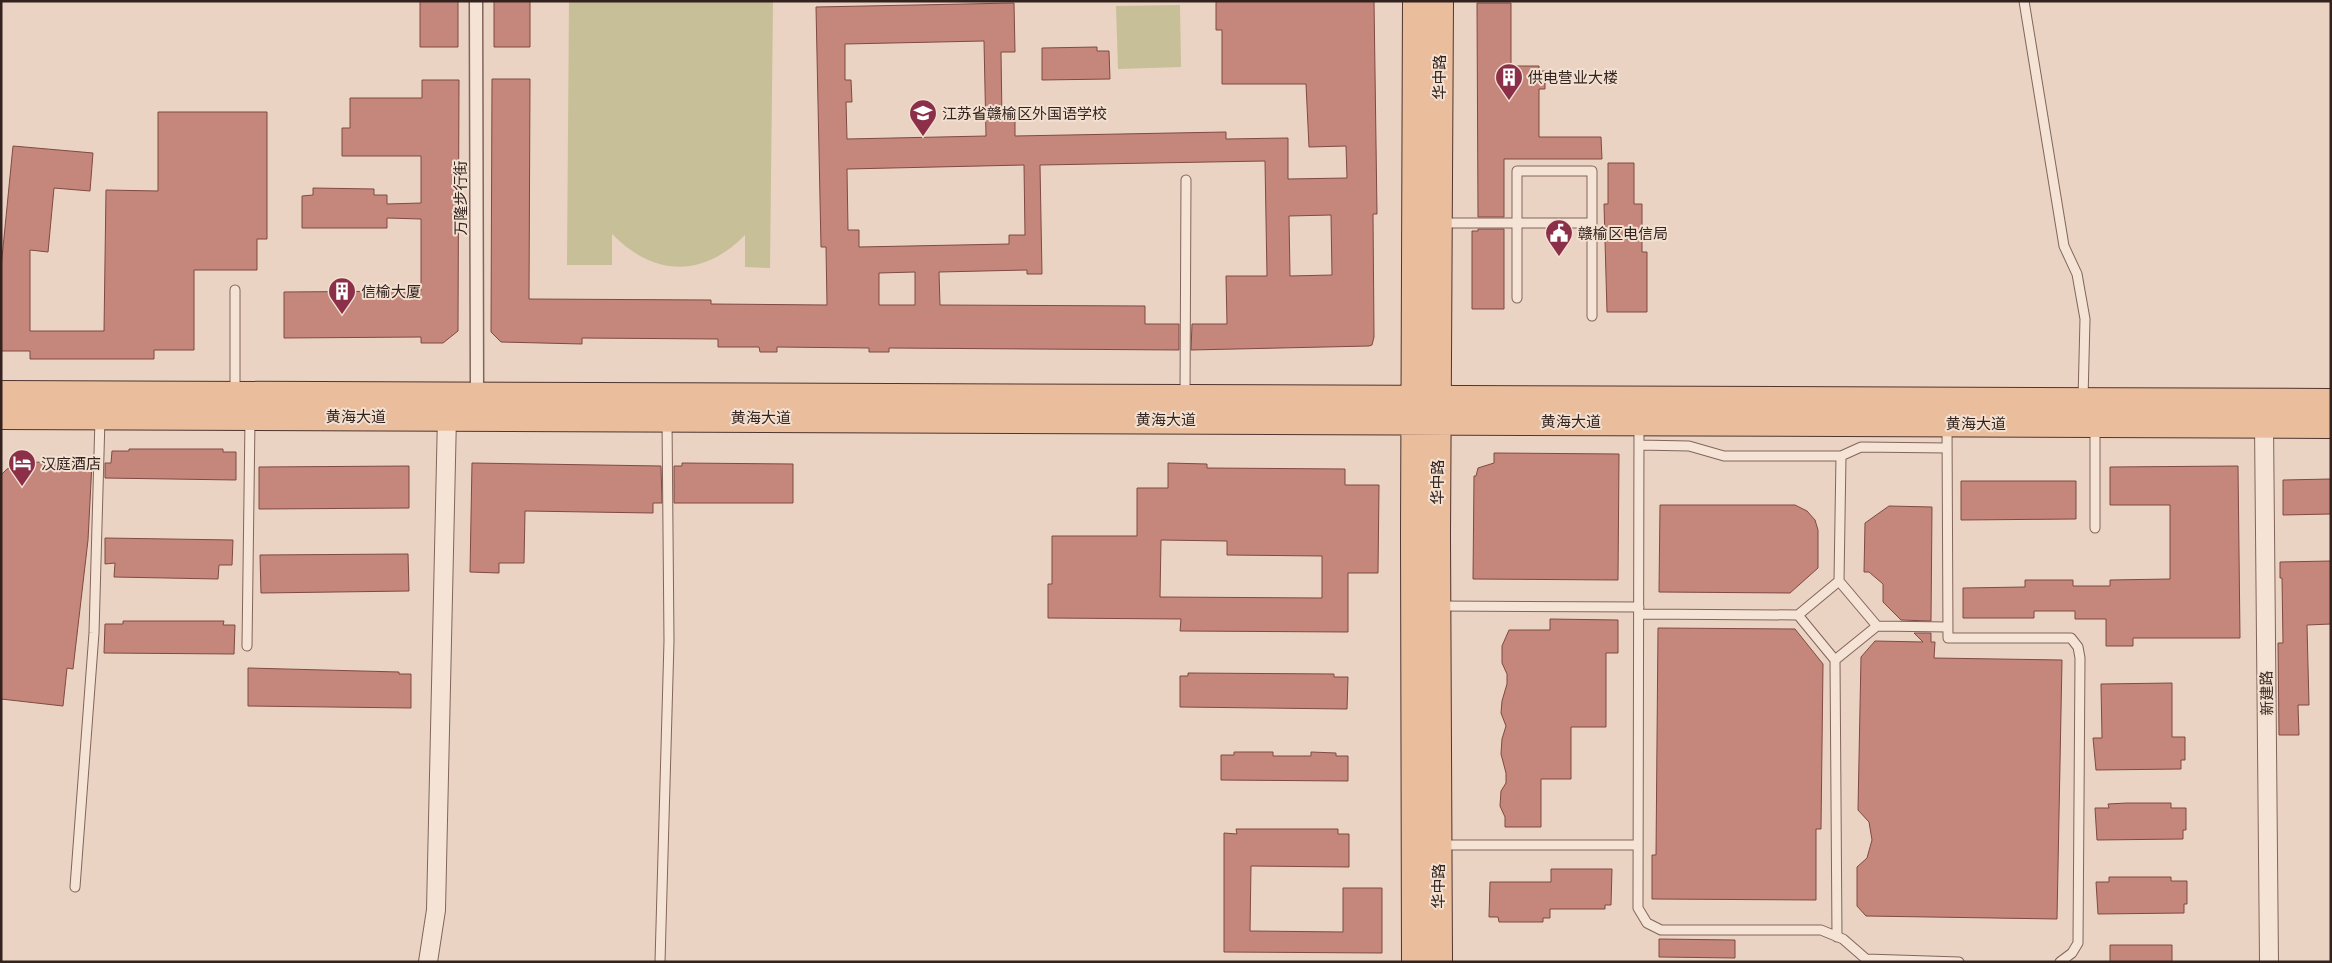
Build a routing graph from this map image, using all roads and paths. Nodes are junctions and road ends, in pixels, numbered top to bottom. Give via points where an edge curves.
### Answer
1 (476, 1) edge
2 (1417, 1) edge
3 (1439, 1) edge
4 (2024, 1) edge
5 (1186, 180) dead end
6 (1438, 223) junction
7 (1517, 223) junction
8 (1592, 223) junction
9 (235, 290) dead end
10 (1517, 298) dead end
11 (1592, 316) dead end
12 (1, 395) edge
13 (477, 395) junction
14 (1185, 398) junction
15 (2331, 403) edge
16 (243, 405) junction
17 (1426, 410) junction
18 (2089, 413) junction
19 (1, 415) edge
20 (100, 415) junction
21 (447, 416) junction
22 (667, 416) junction
23 (2264, 424) junction
24 (2331, 424) edge
25 (1639, 433) junction
26 (1947, 436) junction
27 (1841, 456) junction
28 (2095, 528) dead end
29 (1839, 581) junction
30 (1437, 606) junction
31 (1639, 610) junction
32 (1798, 615) junction
33 (1877, 626) junction
34 (1948, 627) junction
35 (247, 646) dead end
36 (1835, 660) junction
37 (1438, 844) junction
38 (1638, 845) junction
39 (75, 887) dead end
40 (1837, 937) junction
41 (428, 962) edge
42 (660, 962) edge
43 (1416, 962) edge
44 (1438, 962) edge
45 (1959, 962) edge
46 (2060, 962) edge
47 (2269, 962) edge

1 - 13 street, 万隆步行街
2 - 17 main road, 华中路
3 - 6 main road, 华中路
4 - 18 lane via 2064,246 2076,274 2085,319
5 - 14 lane
6 - 7 lane
6 - 17 main road, 华中路
7 - 8 lane
7 - 8 lane via 1517,171 1592,171
7 - 10 lane
8 - 11 lane
9 - 16 lane
12 - 16 main road, 黄海大道
13 - 14 main road, 黄海大道
13 - 16 main road, 黄海大道
14 - 17 main road, 黄海大道
15 - 18 main road, 黄海大道
16 - 20 main road, 黄海大道
16 - 21 main road, 黄海大道
16 - 35 lane
17 - 18 main road, 黄海大道
17 - 22 main road, 黄海大道
17 - 25 main road, 黄海大道
17 - 30 main road, 华中路
17 - 43 main road, 华中路
18 - 23 main road, 黄海大道
18 - 26 main road, 黄海大道
18 - 28 lane
19 - 20 main road, 黄海大道
20 - 39 lane via 94,633
21 - 22 main road, 黄海大道
21 - 41 street via 436,910
22 - 42 lane via 669,642
23 - 24 main road, 黄海大道
23 - 47 street, 新建路
25 - 26 main road, 黄海大道
25 - 27 lane via 1724,456
25 - 31 lane
26 - 27 lane via 1861,447
26 - 34 lane
27 - 29 lane
29 - 32 lane
29 - 33 lane
30 - 31 lane
30 - 37 main road, 华中路
31 - 32 lane
31 - 38 lane
32 - 36 lane
33 - 34 lane
33 - 36 lane
34 - 46 lane via 1948,638 2071,638 2078,646 2078,943 2072,953
36 - 40 lane
37 - 38 lane
37 - 44 main road, 华中路
38 - 40 lane via 1638,908 1647,923 1660,930 1821,930
40 - 45 lane via 1866,959

